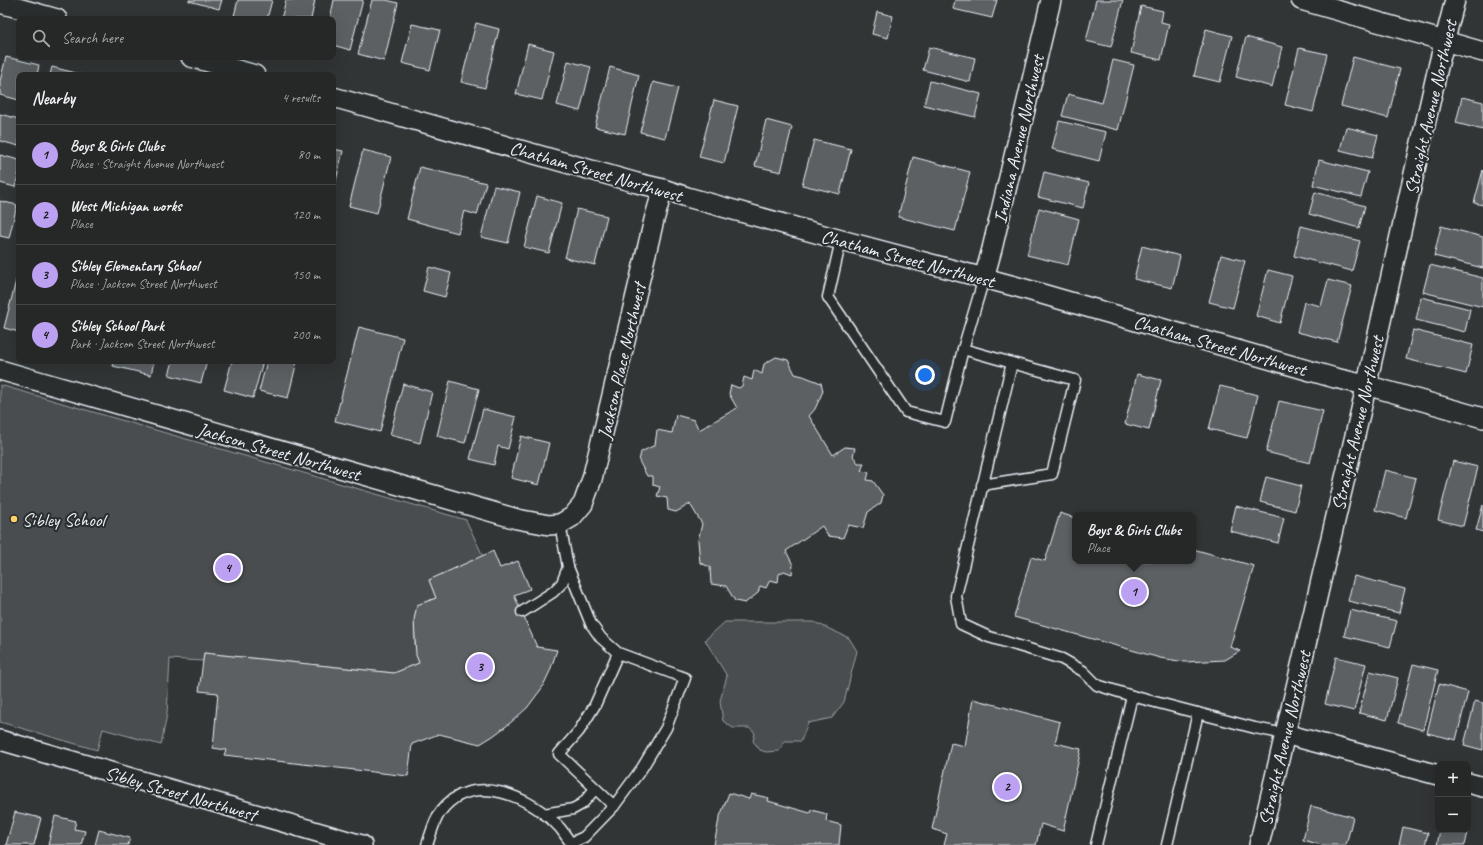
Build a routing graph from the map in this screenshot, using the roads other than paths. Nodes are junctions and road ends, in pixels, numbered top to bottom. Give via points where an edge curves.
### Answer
1 (1051, 0) edge
2 (1301, 0) edge
3 (1455, 0) edge
4 (0, 3) edge
5 (46, 16) edge
6 (1445, 41) junction
7 (1483, 52) edge
8 (202, 60) edge
9 (244, 72) edge
10 (336, 98) edge
11 (663, 189) junction
12 (841, 240) junction
13 (984, 278) junction
14 (963, 349) junction
15 (1012, 363) junction
16 (0, 370) edge
17 (1366, 385) junction
18 (1483, 418) edge
19 (982, 485) junction
20 (560, 524) junction
21 (568, 567) junction
22 (522, 612) dead end
23 (618, 653) junction
24 (1132, 696) junction
25 (1198, 713) junction
26 (1285, 734) junction
27 (0, 740) edge
28 (1435, 774) edge
29 (1471, 784) edge
30 (1483, 787) edge
31 (595, 789) junction
32 (614, 806) junction
33 (544, 814) junction
34 (571, 844) edge
35 (362, 845) edge
36 (427, 845) edge
37 (1096, 845) edge
38 (1168, 845) edge
39 (1259, 845) edge

1 - 13 street, Indiana Avenue Northwest
2 - 6 street
3 - 6 street, Straight Avenue Northwest
4 - 5 street
6 - 7 street
6 - 17 street, Straight Avenue Northwest
8 - 9 street
10 - 11 street, Chatham Street Northwest
11 - 12 street, Chatham Street Northwest
11 - 20 street, Jackson Place Northwest via 592,479 583,504 572,517
12 - 13 street, Chatham Street Northwest
12 - 14 lane via 828,297 906,412 945,422
13 - 14 lane
13 - 17 street, Chatham Street Northwest
14 - 15 lane
15 - 19 lane
15 - 19 lane via 1075,380 1052,474
16 - 20 street, Jackson Street Northwest via 517,519 549,525
17 - 18 street, Chatham Street Northwest
17 - 26 street, Straight Avenue Northwest
19 - 24 lane via 956,596 961,624 990,637 1062,658 1083,671 1097,685
20 - 21 lane
21 - 22 lane via 562,583 553,592
21 - 23 lane via 591,624 601,638
23 - 31 lane via 595,705 560,754
23 - 32 lane via 686,678 666,728 642,768
24 - 25 lane
24 - 37 lane
25 - 26 lane
25 - 38 lane
26 - 28 street
26 - 39 street, Straight Avenue Northwest
27 - 35 street, Sibley Street Northwest
29 - 30 street
31 - 32 lane
31 - 33 lane via 582,804 573,809
32 - 34 lane via 584,837
33 - 34 lane via 560,828
33 - 36 lane via 509,795 481,790 469,791 448,802 440,812

